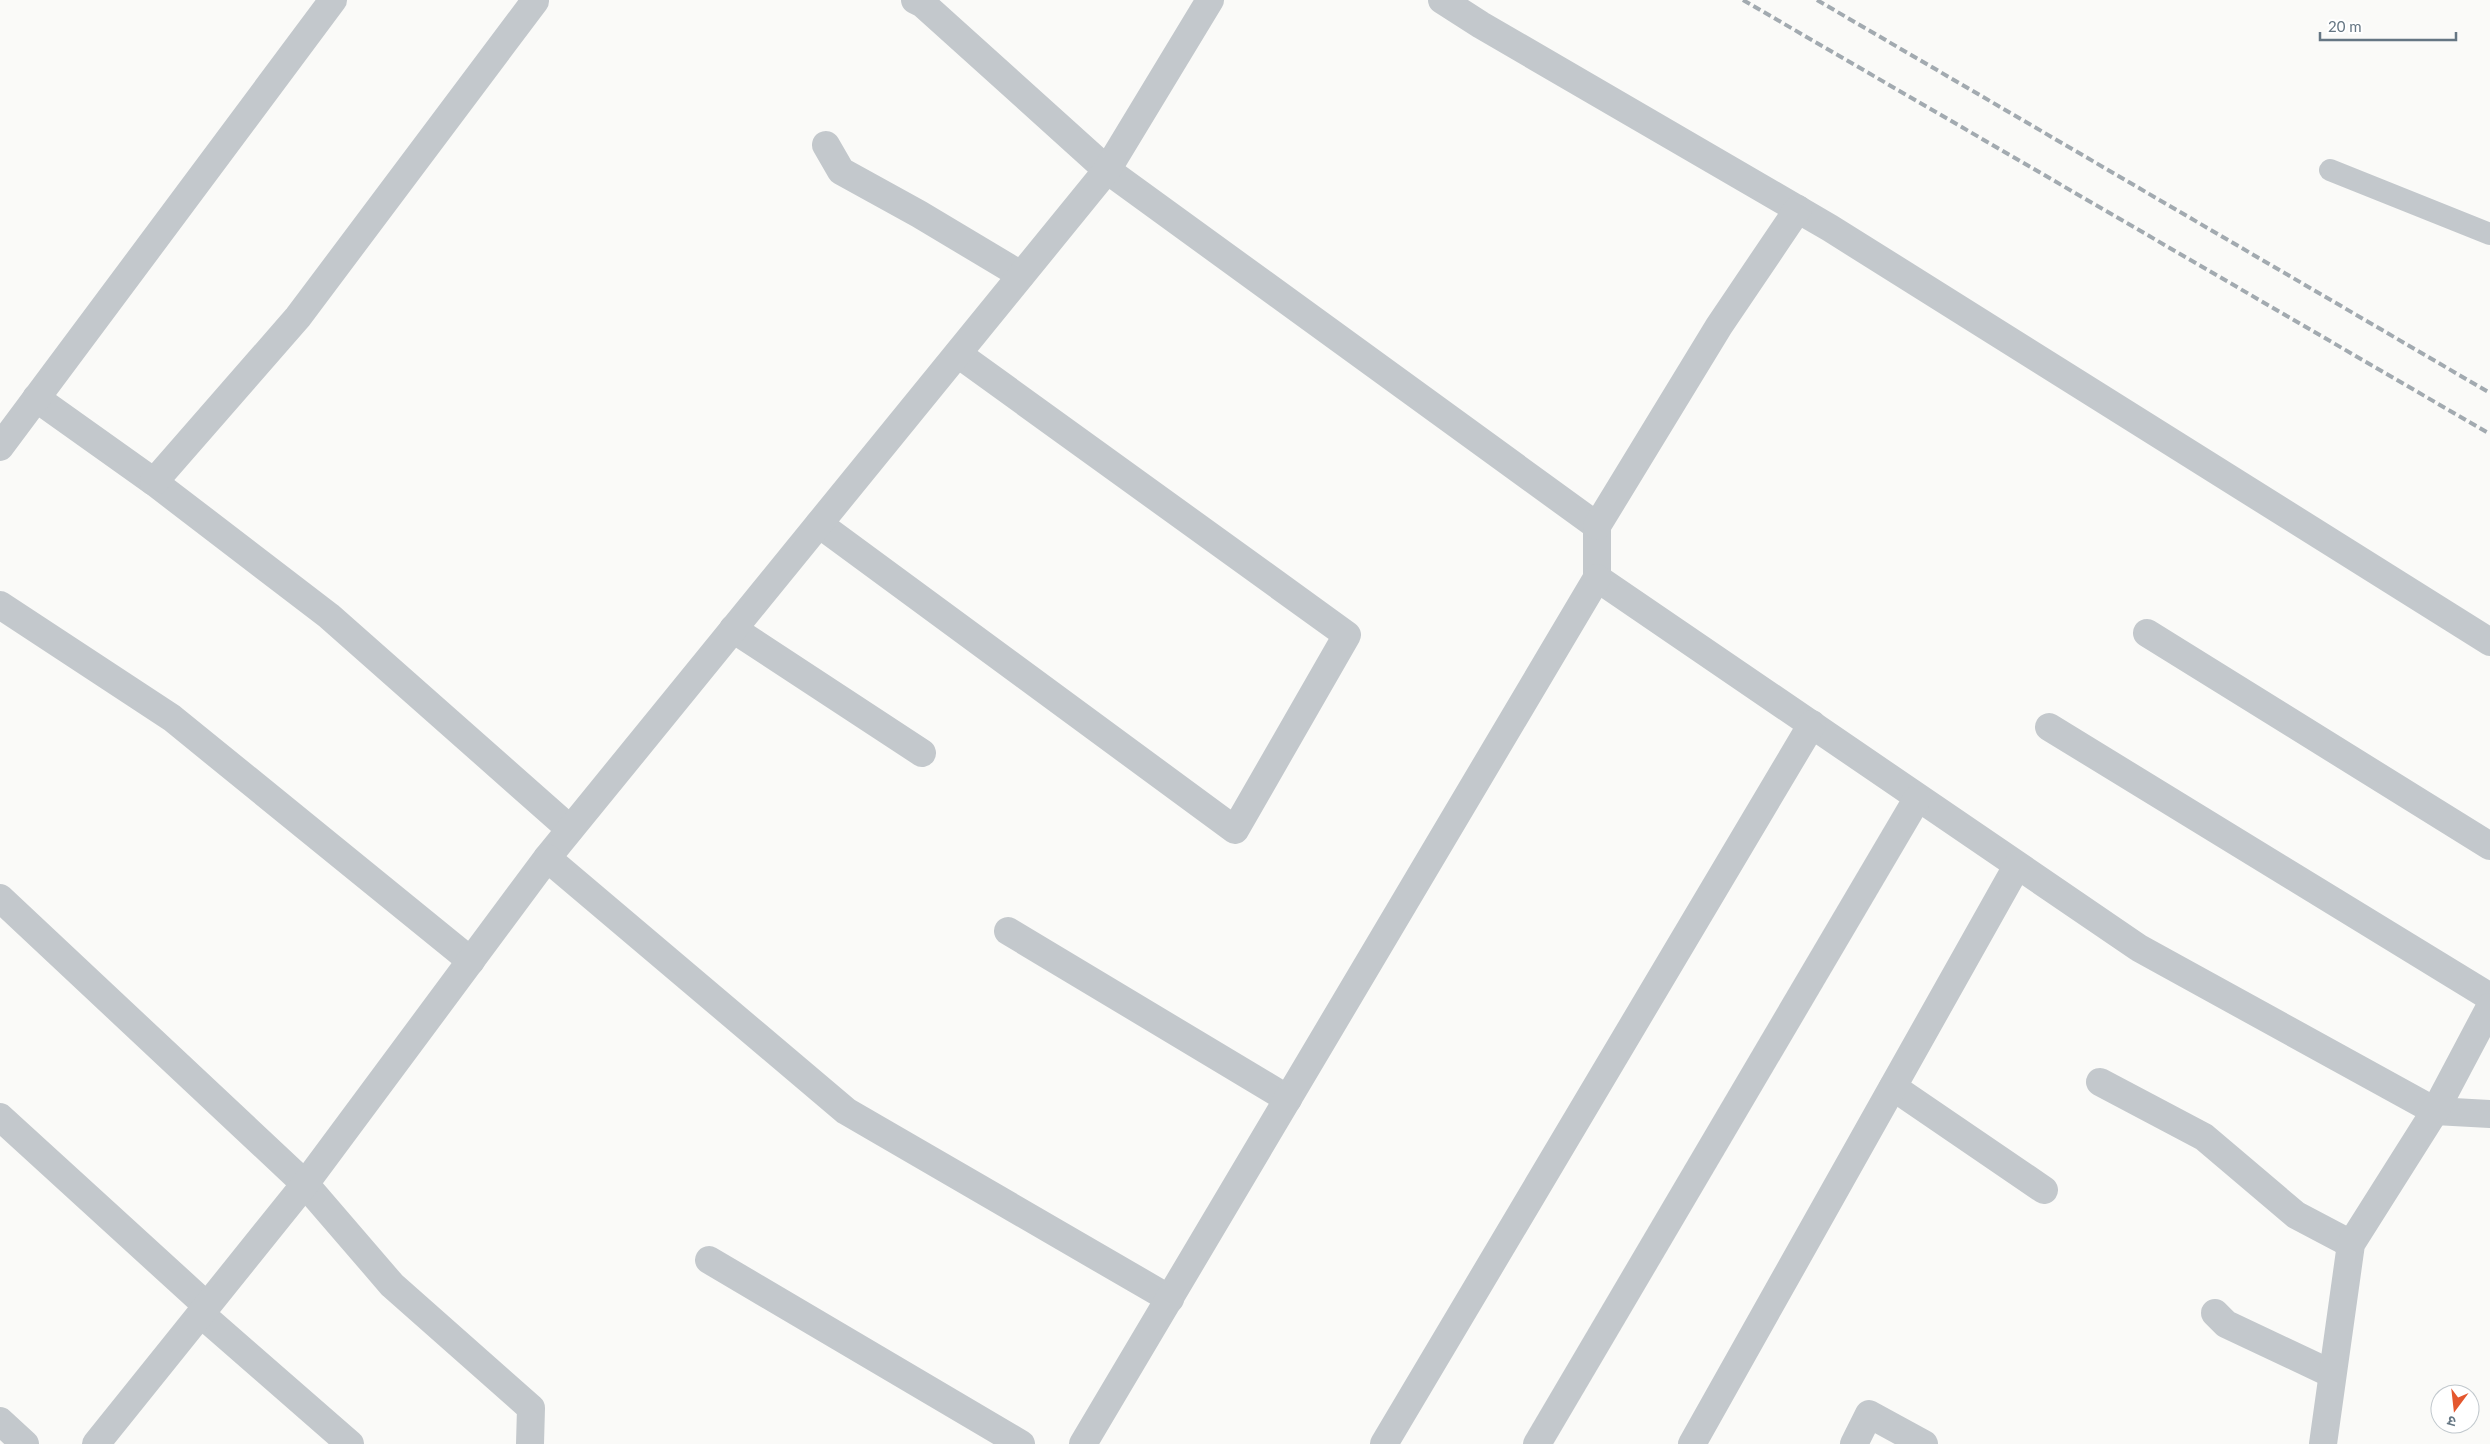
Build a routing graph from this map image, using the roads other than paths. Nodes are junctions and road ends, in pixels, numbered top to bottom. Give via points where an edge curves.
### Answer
1 (333, 0) edge
2 (915, 0) edge
3 (1210, 0) edge
4 (1442, 0) edge
5 (535, 1) edge
6 (826, 145) dead end
7 (1107, 170) junction
8 (2330, 170) dead end
9 (1798, 209) junction
10 (2490, 234) edge
11 (1021, 275) junction
12 (958, 354) junction
13 (36, 398) junction
14 (0, 447) edge
15 (154, 482) junction
16 (819, 524) junction
17 (1596, 526) junction
18 (1597, 578) junction
19 (0, 605) edge
20 (733, 629) junction
21 (2147, 633) dead end
22 (2490, 642) edge
23 (1812, 724) junction
24 (2049, 727) dead end
25 (922, 753) dead end
26 (1917, 799) junction
27 (570, 829) junction
28 (2490, 846) edge
29 (547, 858) junction
30 (2017, 866) junction
31 (0, 898) edge
32 (1008, 931) dead end
33 (471, 961) junction
34 (2490, 997) edge
35 (2490, 1007) edge
36 (2100, 1082) dead end
37 (1893, 1087) junction
38 (1288, 1099) junction
39 (2435, 1111) junction
40 (2490, 1114) edge
41 (0, 1117) edge
42 (305, 1184) junction
43 (2044, 1190) dead end
44 (2351, 1244) junction
45 (709, 1260) dead end
46 (1170, 1299) junction
47 (204, 1310) junction
48 (2215, 1313) dead end
49 (2332, 1374) junction
50 (0, 1421) edge
51 (25, 1444) edge
52 (96, 1444) edge
53 (350, 1444) edge
54 (530, 1444) edge
55 (1021, 1444) edge
56 (1082, 1444) edge
57 (1384, 1444) edge
58 (1537, 1444) edge
59 (1692, 1444) edge
60 (1854, 1444) edge
61 (1924, 1444) edge
62 (2323, 1444) edge

1 - 13 street
2 - 7 street
3 - 7 street
4 - 9 street
5 - 15 street via 298,317
6 - 11 street via 841,171
7 - 11 street
7 - 17 street
8 - 10 lane
9 - 17 street via 1719,326
9 - 22 street
11 - 12 street
12 - 16 street
12 - 16 street via 1347,635 1235,830
13 - 14 street
13 - 15 street
15 - 27 street via 329,616
16 - 20 street
17 - 18 street
18 - 23 street
18 - 38 street
19 - 33 street via 172,718
20 - 25 street
20 - 27 street
21 - 28 street
23 - 26 street
23 - 57 street
24 - 34 street
26 - 30 street
26 - 58 street
27 - 29 street
29 - 33 street
29 - 46 street via 846,1111
30 - 37 street
30 - 39 street via 2139,948
31 - 42 street
32 - 38 street
33 - 42 street
35 - 39 street
36 - 44 street via 2204,1137 2296,1215
37 - 43 street
37 - 59 street
38 - 46 street
39 - 40 street
39 - 44 street
41 - 47 street
42 - 47 street
42 - 54 street via 392,1285 530,1408
44 - 49 street
45 - 55 street
46 - 56 street
47 - 52 street
47 - 53 street
48 - 49 street via 2226,1324
49 - 62 street
50 - 51 street
60 - 61 street via 1869,1414

